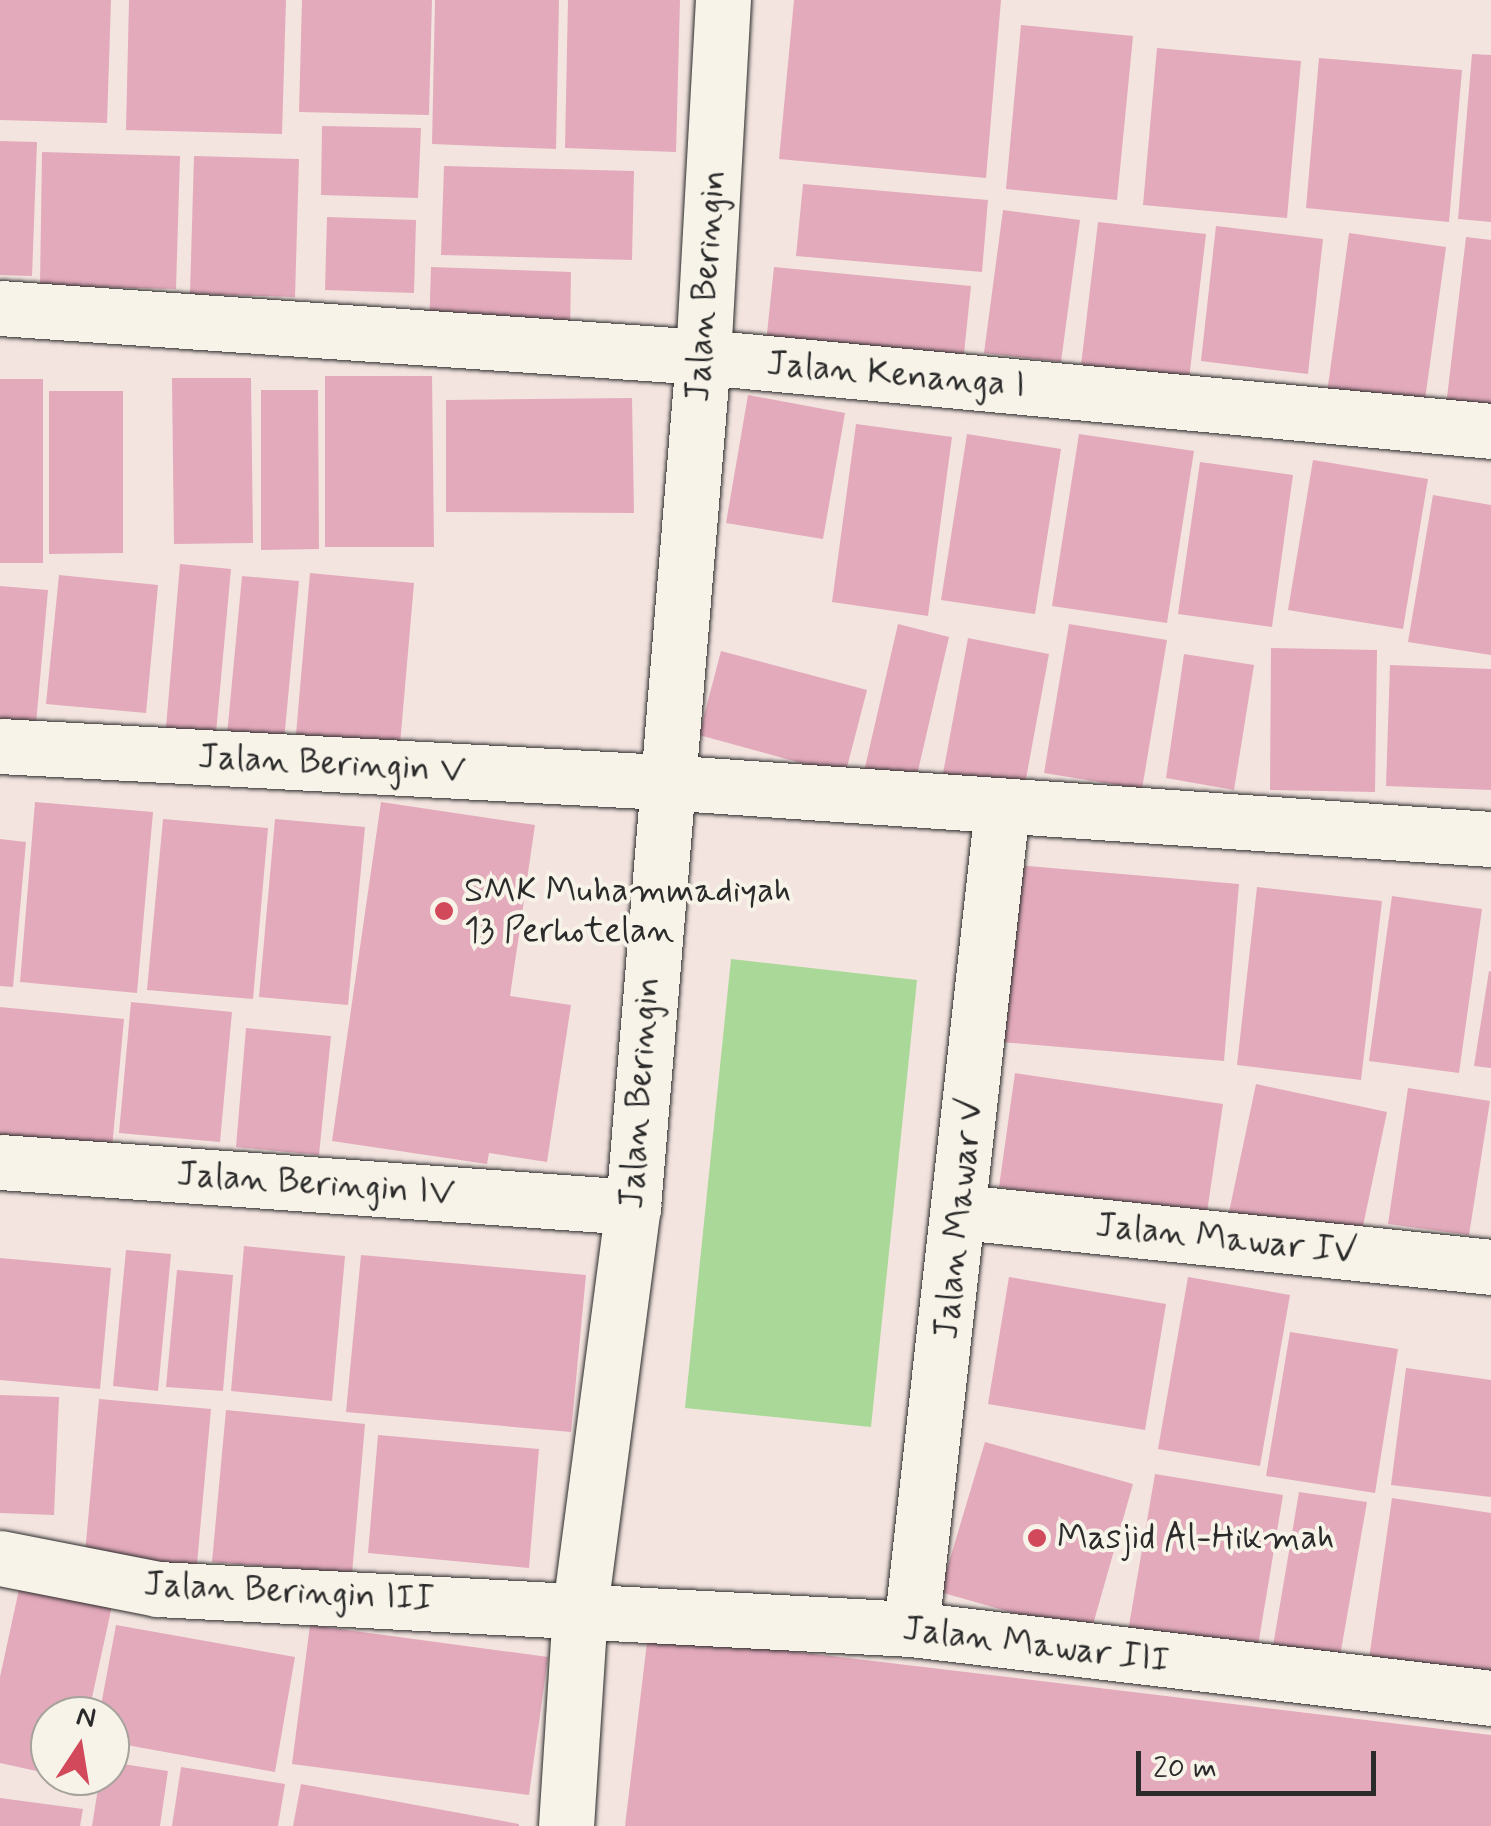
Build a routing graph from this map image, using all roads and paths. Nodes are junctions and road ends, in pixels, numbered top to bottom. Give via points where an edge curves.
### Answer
1 (723, 0) edge
2 (0, 308) edge
3 (704, 357) junction
4 (1491, 431) edge
5 (0, 746) edge
6 (663, 782) junction
7 (1002, 808) junction
8 (1491, 839) edge
9 (0, 1162) edge
10 (633, 1207) junction
11 (962, 1212) junction
12 (1491, 1267) edge
13 (0, 1558) edge
14 (580, 1608) junction
15 (911, 1629) junction
16 (1491, 1698) edge
17 (566, 1826) edge

1 - 3 street, Jalan Beringin
2 - 3 street, Jalan Kenanga I
3 - 4 street, Jalan Kenanga I
3 - 6 street, Jalan Beringin
5 - 6 street, Jalan Beringin V
6 - 7 street
6 - 10 street, Jalan Beringin
7 - 8 street
7 - 11 street, Jalan Mawar V
9 - 10 street, Jalan Beringin IV
10 - 14 street, Jalan Beringin
11 - 12 street, Jalan Mawar IV
11 - 15 street, Jalan Mawar V
13 - 14 street, Jalan Beringin III via 158,1589
14 - 15 street, Jalan Mawar III
14 - 17 street, Jalan Beringin
15 - 16 street, Jalan Mawar III

